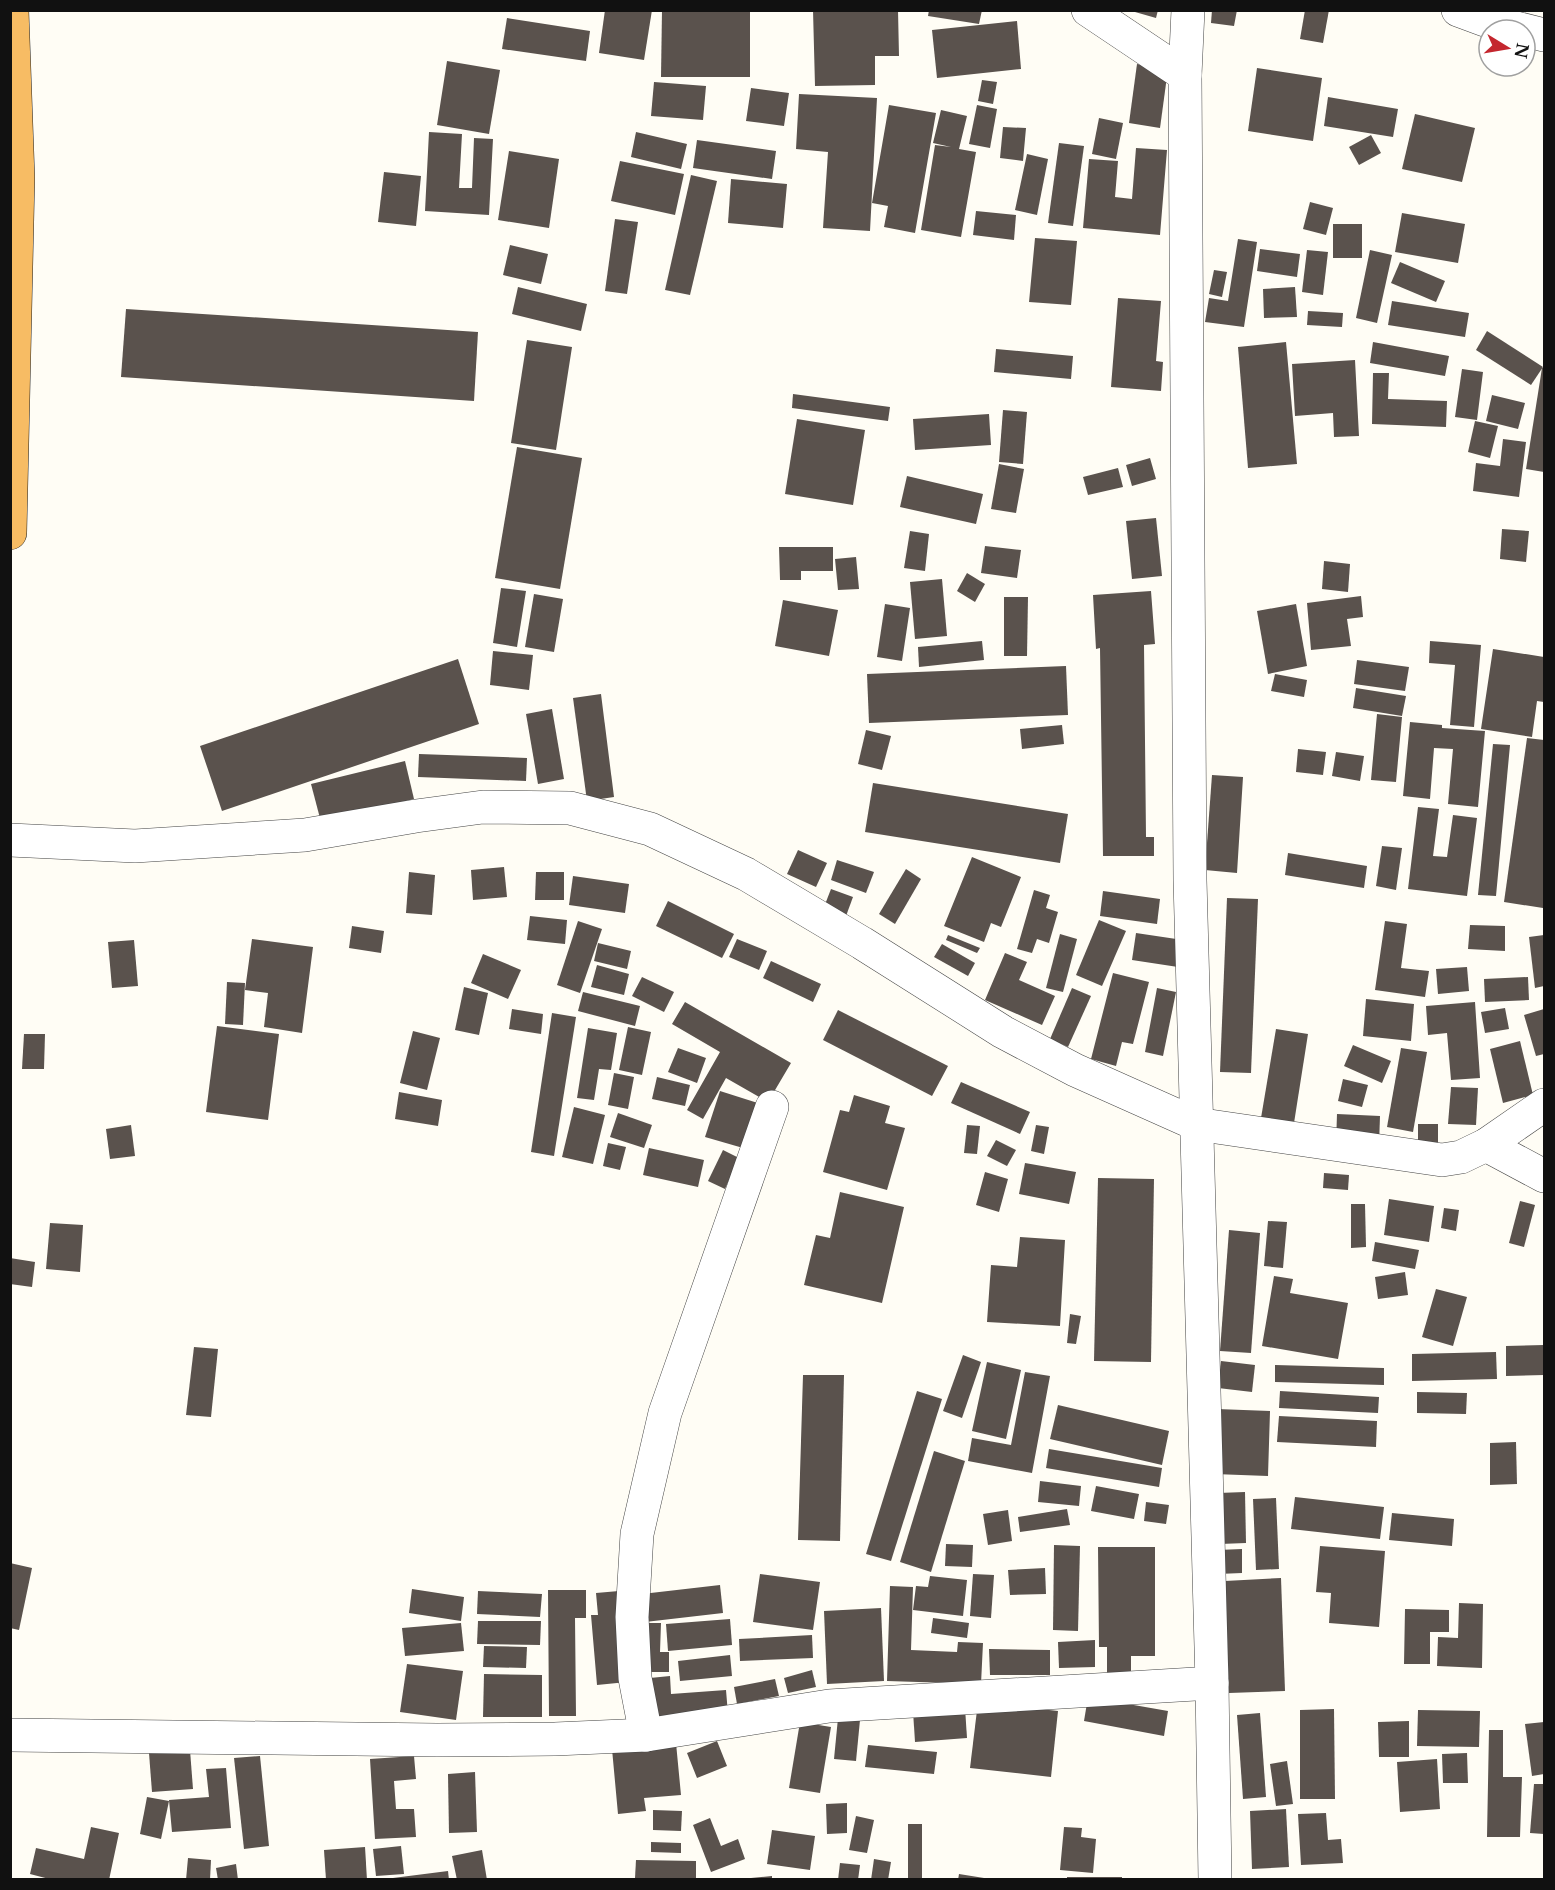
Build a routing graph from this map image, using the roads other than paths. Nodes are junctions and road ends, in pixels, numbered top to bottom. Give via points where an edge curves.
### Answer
1 (12, 10) edge
2 (1088, 10) edge
3 (1188, 10) edge
4 (1458, 10) edge
5 (1545, 34) edge
6 (1185, 75) junction
7 (10, 533) edge
8 (10, 840) edge
9 (1545, 1105) edge
10 (772, 1107) dead end
11 (1196, 1124) junction
12 (1486, 1144) junction
13 (1545, 1176) edge
14 (1212, 1683) junction
15 (10, 1735) edge
16 (646, 1735) junction
17 (1215, 1880) edge

1 - 7 highway via 18,178
2 - 6 street
3 - 6 street
4 - 5 street
6 - 11 street via 1190,868
8 - 11 street via 145,846 305,835 483,807 570,808 650,829 746,874 1003,1032 1075,1070
9 - 12 street
10 - 16 street via 665,1413 637,1534 632,1617 635,1678
11 - 12 street via 1442,1160 1461,1157
11 - 14 street
12 - 13 street
14 - 16 street via 829,1706
14 - 17 street
15 - 16 street via 437,1740

